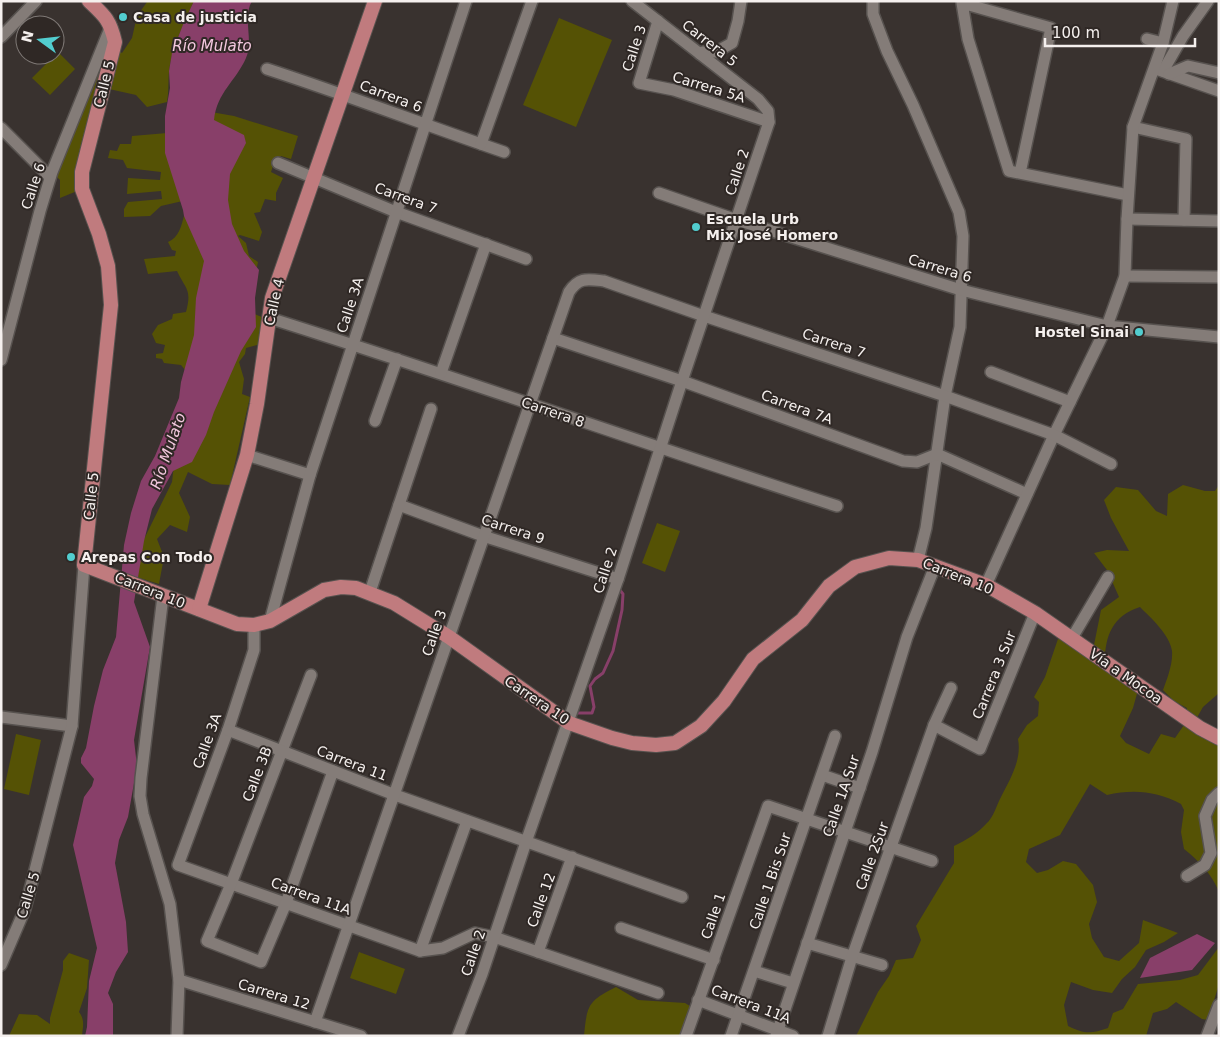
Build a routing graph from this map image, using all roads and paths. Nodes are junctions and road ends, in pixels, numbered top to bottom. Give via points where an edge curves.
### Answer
1 (36, 1) edge
2 (89, 1) edge
3 (374, 1) edge
4 (466, 1) edge
5 (532, 1) edge
6 (632, 1) edge
7 (741, 1) edge
8 (873, 1) edge
9 (1173, 1) edge
10 (1208, 1) edge
11 (658, 22) junction
12 (111, 26) junction
13 (1, 37) edge
14 (1147, 39) dead end
15 (1163, 43) junction
16 (700, 54) junction
17 (267, 69) dead end
18 (1162, 71) junction
19 (1219, 73) edge
20 (639, 83) joint
21 (1219, 91) edge
22 (342, 94) junction
23 (768, 116) junction
24 (424, 125) junction
25 (1132, 127) junction
26 (1, 128) edge
27 (480, 144) junction
28 (504, 152) dead end
29 (278, 163) dead end
30 (1020, 172) junction
31 (50, 177) junction
32 (312, 178) junction
33 (659, 193) dead end
34 (1128, 195) junction
35 (396, 212) junction
36 (1127, 219) junction
37 (737, 220) junction
38 (1184, 220) junction
39 (1219, 221) edge
40 (486, 244) junction
41 (526, 259) dead end
42 (1125, 276) junction
43 (1219, 277) edge
44 (604, 281) joint
45 (961, 290) junction
46 (704, 316) junction
47 (270, 318) junction
48 (1107, 326) junction
49 (1219, 337) edge
50 (553, 338) junction
51 (353, 345) junction
52 (397, 359) junction
53 (1, 360) edge
54 (991, 372) dead end
55 (441, 373) junction
56 (682, 382) junction
57 (945, 396) junction
58 (1070, 402) junction
59 (530, 404) junction
60 (431, 410) dead end
61 (374, 421) dead end
62 (1054, 435) junction
63 (660, 449) junction
64 (937, 454) junction
65 (247, 455) junction
66 (1111, 464) dead end
67 (310, 475) junction
68 (1028, 494) junction
69 (399, 505) junction
70 (837, 506) dead end
71 (483, 536) junction
72 (918, 560) junction
73 (84, 564) junction
74 (935, 566) junction
75 (1108, 577) dead end
76 (618, 579) junction
77 (986, 585) junction
78 (370, 592) junction
79 (163, 596) junction
80 (198, 609) junction
81 (1035, 612) junction
82 (270, 621) junction
83 (254, 625) junction
84 (448, 638) junction
85 (1072, 638) junction
86 (311, 675) dead end
87 (950, 688) dead end
88 (1, 717) edge
89 (569, 723) junction
90 (934, 725) junction
91 (72, 726) junction
92 (228, 730) junction
93 (835, 736) dead end
94 (1219, 738) edge
95 (281, 752) junction
96 (333, 771) junction
97 (822, 775) junction
98 (860, 788) junction
99 (1219, 793) edge
100 (395, 795) junction
101 (807, 820) junction
102 (467, 821) junction
103 (845, 831) junction
104 (526, 842) junction
105 (891, 846) junction
106 (572, 858) junction
107 (932, 860) dead end
108 (178, 865) joint
109 (1187, 876) dead end
110 (231, 884) junction
111 (682, 897) dead end
112 (286, 903) junction
113 (350, 926) junction
114 (620, 928) dead end
115 (494, 937) junction
116 (807, 943) junction
117 (420, 951) junction
118 (538, 952) junction
119 (852, 957) junction
120 (714, 960) junction
121 (882, 965) dead end
122 (1, 966) edge
123 (754, 971) junction
124 (179, 980) junction
125 (793, 983) junction
126 (658, 993) dead end
127 (698, 1000) junction
128 (1219, 1005) edge
129 (738, 1016) junction
130 (315, 1022) junction
131 (777, 1033) edge
132 (176, 1036) edge
133 (361, 1036) edge
134 (458, 1036) edge
135 (686, 1036) edge
136 (731, 1036) edge
137 (793, 1036) edge
138 (828, 1036) edge
139 (1207, 1036) edge

1 - 13 street
2 - 12 main road
3 - 22 main road, Calle 4
4 - 24 street, Calle 3A
5 - 27 street
6 - 11 street, Carrera 5
7 - 16 street via 732,43 716,52
8 - 45 street via 873,14 887,51 959,212 963,236
9 - 15 street
10 - 18 street
11 - 16 street, Carrera 5
11 - 20 street, Calle 3
12 - 31 street, Calle 6
12 - 73 main road, Calle 5 via 115,42 82,172 82,189 108,266 111,305
14 - 15 street
15 - 18 street
16 - 23 street, Carrera 5 via 758,99
17 - 22 street, Carrera 6
18 - 19 street via 1188,66
18 - 21 street
18 - 25 street
20 - 23 street, Carrera 5A
22 - 24 street, Carrera 6
22 - 32 main road, Calle 4
23 - 37 street, Calle 2
24 - 27 street, Carrera 6
24 - 35 street, Calle 3A
25 - 34 street
25 - 38 street via 1186,139
26 - 31 street
27 - 28 street, Carrera 6
29 - 32 street, Carrera 7
30 - 30 street via 1009,171 968,39 962,3 1051,28
30 - 34 street
31 - 53 street, Calle 6
32 - 35 street, Carrera 7
32 - 47 main road, Calle 4 via 272,298
33 - 37 street, Carrera 6
34 - 36 street
35 - 40 street, Carrera 7
35 - 51 street, Calle 3A
36 - 38 street
36 - 42 street
37 - 45 street, Carrera 6
37 - 46 street, Calle 2
38 - 39 street
40 - 41 street, Carrera 7
40 - 55 street
42 - 43 street
42 - 48 street
44 - 46 street, Carrera 7
44 - 50 street, Calle 3 via 581,280 574,285
45 - 48 street, Carrera 6
45 - 57 street via 960,327
46 - 56 street, Calle 2
46 - 57 street, Carrera 7
47 - 51 street, Carrera 8
47 - 65 main road, Calle 4
48 - 49 street, Carrera 6
48 - 58 street
50 - 56 street, Carrera 7A
50 - 59 street, Calle 3
51 - 52 street, Carrera 8
51 - 67 street, Calle 3A
52 - 55 street, Carrera 8
52 - 61 street
54 - 58 street
55 - 59 street, Carrera 8
56 - 63 street, Calle 2
56 - 64 street, Carrera 7A via 903,462 917,462
57 - 62 street, Carrera 7
57 - 64 street
58 - 62 street
59 - 63 street, Carrera 8
59 - 71 street, Calle 3
60 - 69 street
62 - 66 street, Carrera 7
62 - 68 street
63 - 70 street, Carrera 8
63 - 76 street, Calle 2
64 - 68 street
64 - 72 street
65 - 67 street
65 - 80 main road, Calle 4
67 - 82 street, Calle 3A
68 - 77 street
69 - 71 street, Carrera 9
69 - 78 street
71 - 76 street, Carrera 9
71 - 84 street, Calle 3
72 - 74 main road, Carrera 10
72 - 89 main road, Carrera 10 via 889,558 855,567 828,586 802,620 753,659 724,701 701,726 675,743 632,743
73 - 79 main road, Carrera 10
73 - 91 street, Calle 5
74 - 77 main road, Carrera 10
74 - 98 street, Calle 1A Sur via 907,637
75 - 85 street
76 - 89 street, Calle 2
77 - 81 main road, Carrera 10
78 - 82 main road, Carrera 10 via 341,587 324,590
78 - 84 main road, Carrera 10 via 394,603
79 - 80 main road, Carrera 10
79 - 124 street via 140,796 170,904
80 - 83 main road, Carrera 10 via 237,624
81 - 85 main road, Vía a Mocoa
81 - 90 street, Carrera 3 Sur via 980,749
82 - 83 main road, Carrera 10
83 - 92 street, Calle 3A via 254,650
84 - 89 main road, Carrera 10
84 - 100 street, Calle 3
85 - 94 main road, Vía a Mocoa
86 - 95 street, Calle 3B
87 - 90 street, Calle 2Sur
88 - 91 street
89 - 104 street, Calle 2
90 - 105 street, Calle 2Sur
91 - 122 street, Calle 5 via 26,909
92 - 95 street, Carrera 11
92 - 108 street, Calle 3A
93 - 97 street, Calle 1 Bis Sur
95 - 96 street, Carrera 11
95 - 110 street, Calle 3B
96 - 100 street, Carrera 11
96 - 112 street
97 - 98 street
97 - 101 street, Calle 1 Bis Sur
98 - 103 street, Calle 1A Sur
99 - 109 street via 1205,816 1211,853 1205,865
100 - 102 street, Carrera 11
100 - 113 street, Calle 3
101 - 103 street
101 - 120 street, Calle 1 via 768,806
101 - 123 street, Calle 1 Bis Sur
102 - 104 street, Carrera 11
102 - 117 street
103 - 105 street
103 - 116 street, Calle 1A Sur
104 - 106 street, Carrera 11
104 - 115 street, Calle 2
105 - 107 street
105 - 119 street, Calle 2Sur
106 - 111 street, Carrera 11
106 - 118 street, Calle 12
108 - 110 street, Carrera 11A
110 - 112 street, Carrera 11A
110 - 112 street, Calle 3B via 207,941 261,962
112 - 113 street, Carrera 11A
113 - 117 street, Carrera 11A
113 - 130 street, Calle 3
114 - 120 street
115 - 117 street, Carrera 11A via 475,933 443,948
115 - 118 street
115 - 134 street, Calle 2
116 - 119 street
116 - 125 street, Calle 1A Sur
118 - 126 street
119 - 121 street
119 - 138 street, Calle 2Sur
120 - 127 street, Calle 1
123 - 125 street
123 - 129 street, Calle 1 Bis Sur
124 - 130 street, Carrera 12
124 - 132 street
125 - 131 street, Calle 1A Sur
127 - 129 street, Carrera 11A
127 - 135 street, Calle 1
128 - 139 street
129 - 131 street, Carrera 11A
129 - 136 street, Calle 1 Bis Sur
130 - 133 street, Carrera 12
131 - 137 street, Carrera 11A

